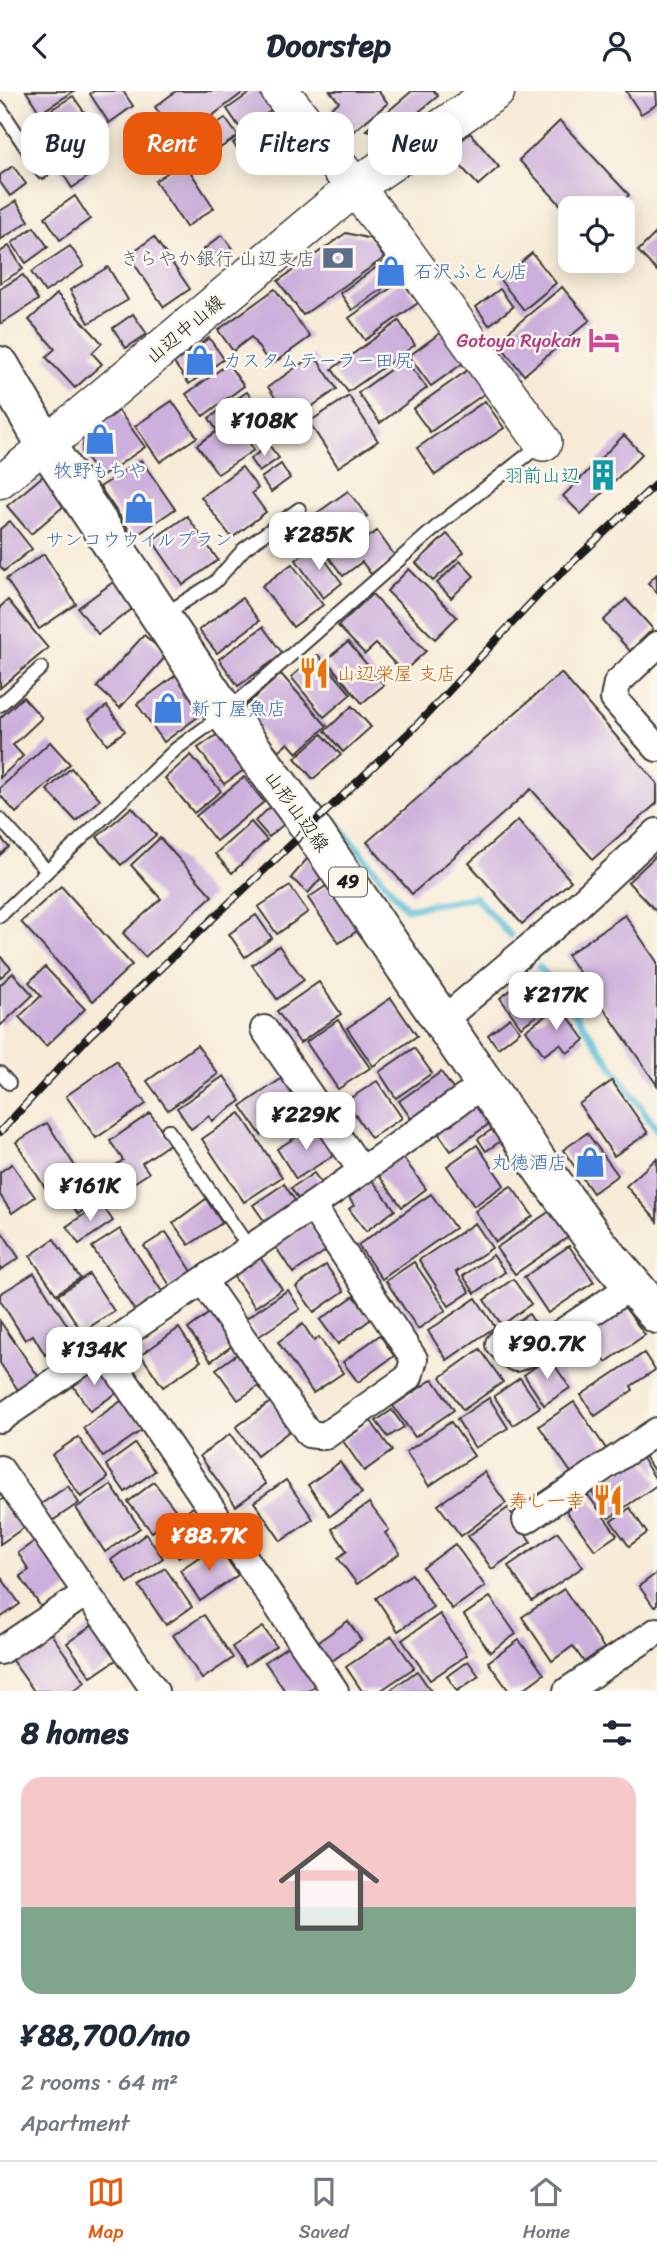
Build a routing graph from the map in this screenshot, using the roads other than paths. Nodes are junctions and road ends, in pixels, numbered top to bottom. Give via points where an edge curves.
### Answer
1 (496, 91) edge
2 (283, 92) edge
3 (0, 108) edge
4 (21, 140) edge
5 (355, 187) junction
6 (0, 366) edge
7 (542, 442) joint
8 (46, 446) junction
9 (0, 482) edge
10 (299, 509) dead end
11 (160, 617) junction
12 (657, 645) edge
13 (41, 668) dead end
14 (0, 705) edge
15 (225, 713) junction
16 (657, 748) edge
17 (0, 819) edge
18 (657, 832) edge
19 (47, 871) junction
20 (0, 916) edge
21 (442, 1021) junction
22 (264, 1029) dead end
23 (0, 1073) edge
24 (9, 1083) dead end
25 (484, 1084) junction
26 (168, 1130) dead end
27 (362, 1171) junction
28 (312, 1206) junction
29 (250, 1249) junction
30 (202, 1281) junction
31 (633, 1286) junction
32 (657, 1314) edge
33 (499, 1345) dead end
34 (103, 1349) junction
35 (0, 1419) edge
36 (657, 1431) edge
37 (0, 1469) edge
38 (526, 1520) dead end
39 (86, 1593) junction
40 (657, 1631) edge
41 (0, 1651) edge
42 (155, 1691) edge
43 (335, 1691) edge
44 (567, 1691) edge

1 - 5 main road, 山辺中山線
2 - 5 main road
3 - 4 lane
5 - 7 main road
5 - 8 main road, 山辺中山線
6 - 8 main road, 山形山辺線 / 49
7 - 15 lane via 442,522
8 - 9 street
8 - 11 main road, 山形山辺線 / 49
10 - 11 lane via 244,549 215,582
11 - 15 main road, 山形山辺線 / 49
12 - 16 street via 617,683 614,699
13 - 14 lane
15 - 19 lane via 176,749
15 - 21 main road, 山形山辺線 / 49 via 310,827
17 - 19 lane
18 - 21 street
19 - 20 lane
21 - 25 main road, 山形山辺線 / 49
22 - 27 street
23 - 24 lane
25 - 27 street
25 - 31 main road, 山形山辺線 / 49 via 551,1182
26 - 29 lane
27 - 28 street
28 - 29 street
28 - 30 street via 414,1359 409,1377 325,1436 309,1434
29 - 30 street
30 - 34 street
31 - 32 main road, 山形山辺線 / 49
31 - 33 street via 534,1351 516,1358
34 - 35 street
34 - 43 street
36 - 38 street
37 - 39 street
39 - 41 street
39 - 42 street
40 - 44 street

